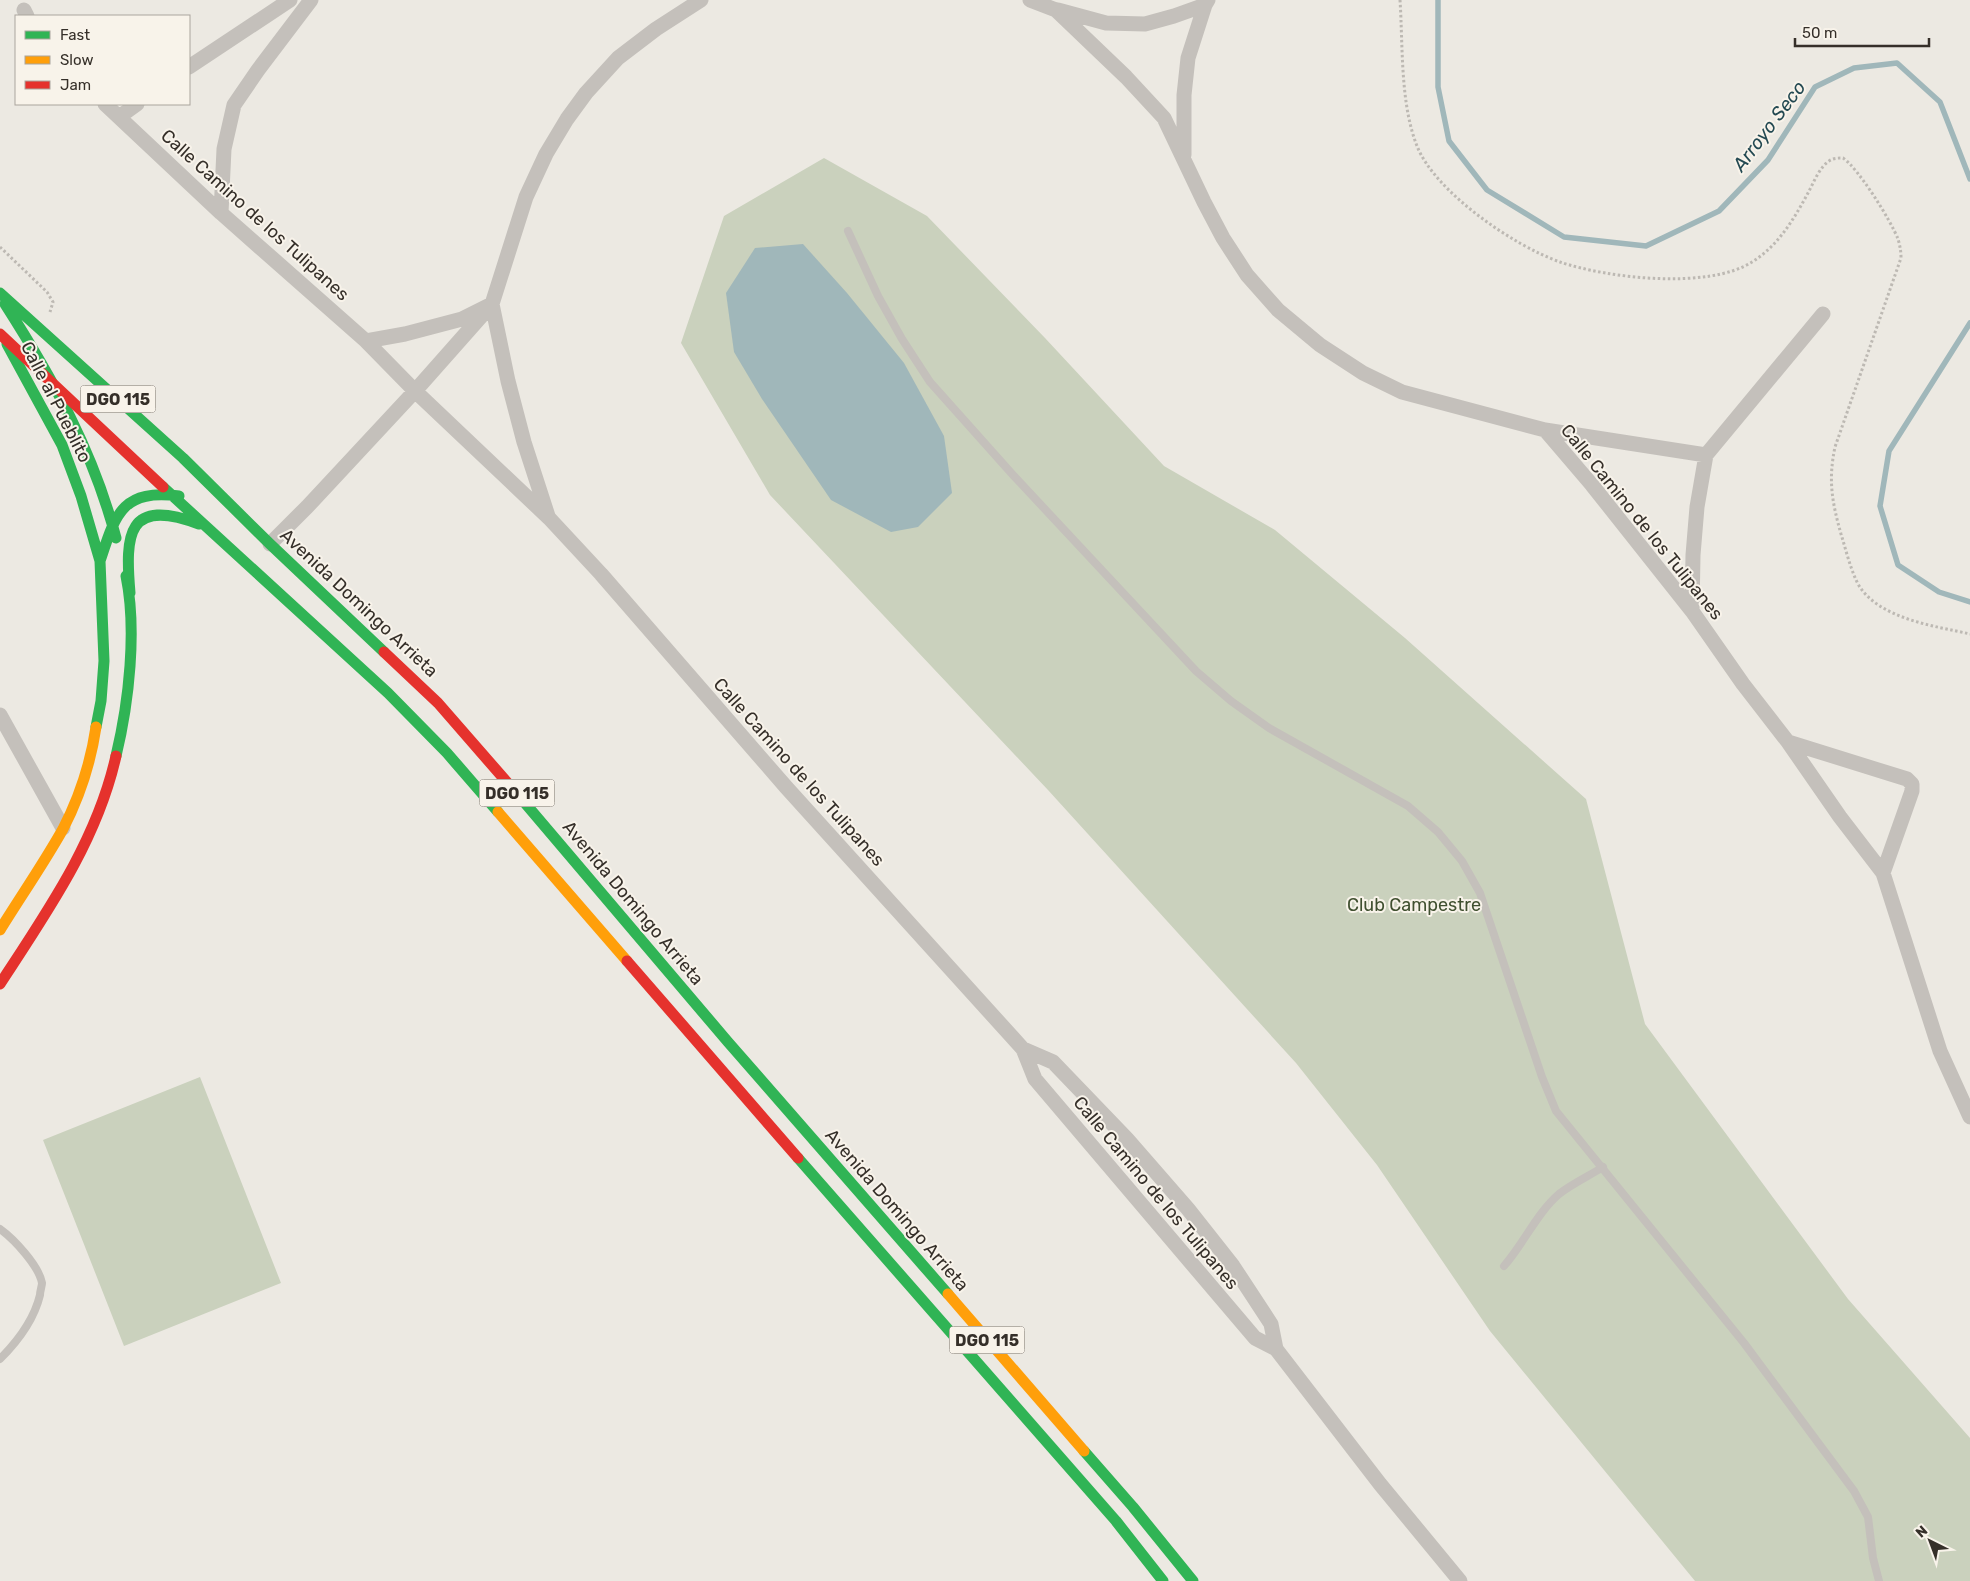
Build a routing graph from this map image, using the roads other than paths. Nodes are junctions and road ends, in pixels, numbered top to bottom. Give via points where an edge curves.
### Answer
1 (290, 0) edge
2 (311, 0) edge
3 (701, 0) edge
4 (1030, 0) edge
5 (1206, 2) edge
6 (1056, 10) junction
7 (190, 66) edge
8 (106, 105) edge
9 (136, 105) edge
10 (119, 117) junction
11 (1184, 159) junction
12 (220, 213) junction
13 (848, 231) dead end
14 (0, 293) edge
15 (0, 297) edge
16 (492, 304) junction
17 (1823, 314) dead end
18 (1, 335) edge
19 (366, 341) junction
20 (56, 387) junction
21 (415, 391) junction
22 (1545, 430) junction
23 (1706, 455) junction
24 (171, 494) junction
25 (193, 498) dead end
26 (209, 501) dead end
27 (233, 507) junction
28 (549, 518) junction
29 (113, 522) junction
30 (209, 528) junction
31 (265, 550) junction
32 (100, 561) junction
33 (250, 568) junction
34 (130, 593) junction
35 (1692, 611) junction
36 (0, 715) edge
37 (1788, 742) junction
38 (63, 828) junction
39 (1884, 873) junction
40 (0, 930) edge
41 (2, 976) edge
42 (728, 1042) junction
43 (1024, 1049) junction
44 (710, 1058) junction
45 (1970, 1118) edge
46 (1603, 1167) junction
47 (0, 1229) edge
48 (1504, 1266) dead end
49 (1276, 1349) junction
50 (0, 1359) edge
51 (1133, 1507) junction
52 (1116, 1521) junction
53 (1163, 1581) edge
54 (1193, 1581) edge
55 (1460, 1581) edge
56 (1879, 1581) edge

1 - 7 street
2 - 12 street via 234,105 224,149
3 - 16 street, Calle Camino de los Tulipanes via 656,28 618,58 567,119 526,197
4 - 6 street, Calle Camino de los Tulipanes
5 - 6 street via 1145,24 1106,24
5 - 11 street via 1188,58 1184,95
6 - 11 street, Calle Camino de los Tulipanes via 1164,118
8 - 10 street, Calle Camino de los Tulipanes
9 - 10 street
10 - 12 street, Calle Camino de los Tulipanes
11 - 22 street, Calle Camino de los Tulipanes via 1204,202 1247,275 1278,310 1320,345 1363,373 1402,392
12 - 19 street, Calle Camino de los Tulipanes
13 - 46 lane via 878,296 930,382 1196,670 1230,701 1269,728 1408,806 1438,832 1462,861 1480,893 1549,1097 1566,1126
14 - 27 main road, Avenida Domingo Arrieta / DGO 115
15 - 20 main road, Calle al Pueblito
16 - 19 street via 462,319
16 - 21 street, Calle Camino de los Tulipanes
16 - 28 street, Calle Camino de los Tulipanes via 524,442
17 - 23 street
18 - 20 main road, DGO 115
18 - 32 main road, Calle al Pueblito via 62,445
19 - 21 street, Calle Camino de los Tulipanes
20 - 24 main road, DGO 115
20 - 29 main road, Calle al Pueblito via 78,427
21 - 28 street, Calle Camino de los Tulipanes
21 - 31 street, Calle Camino de los Tulipanes
22 - 23 street
22 - 35 street, Calle Camino de los Tulipanes
23 - 35 street via 1697,507
24 - 25 main road
24 - 29 main road via 154,493 138,497 128,503
24 - 30 main road, DGO 115
26 - 27 main road
27 - 31 main road, Avenida Domingo Arrieta / DGO 115
28 - 43 street, Calle Camino de los Tulipanes via 786,787
29 - 32 main road
29 - 34 main road, Calle al Pueblito
30 - 33 main road, DGO 115
30 - 34 main road via 164,513 150,515 136,525 128,548
31 - 33 main road
31 - 42 main road, Avenida Domingo Arrieta / DGO 115 via 438,702
32 - 38 main road, Calle al Pueblito via 104,661 101,701 93,747
33 - 44 main road, DGO 115 via 388,693 447,753
34 - 41 main road via 128,684 122,730 96,822 69,874
35 - 37 street, Calle Camino de los Tulipanes
36 - 38 street
37 - 39 street, Calle Camino de los Tulipanes
37 - 39 street via 1907,779 1912,784
38 - 40 main road, Calle al Pueblito
39 - 45 street, Calle Camino de los Tulipanes via 1940,1051
42 - 44 main road
42 - 51 main road, Avenida Domingo Arrieta / DGO 115
43 - 49 street, Calle Camino de los Tulipanes via 1035,1079 1255,1338
43 - 49 street, Calle Camino de los Tulipanes via 1053,1062 1188,1208 1233,1266 1271,1324
44 - 52 main road, DGO 115
46 - 48 lane via 1559,1194
46 - 56 lane via 1744,1343 1854,1491 1868,1517 1872,1558
47 - 50 lane via 31,1260 42,1284 36,1309 14,1345
49 - 55 street, Calle Camino de los Tulipanes
51 - 52 main road
51 - 54 main road, Avenida Domingo Arrieta / DGO 115
52 - 53 main road, DGO 115

